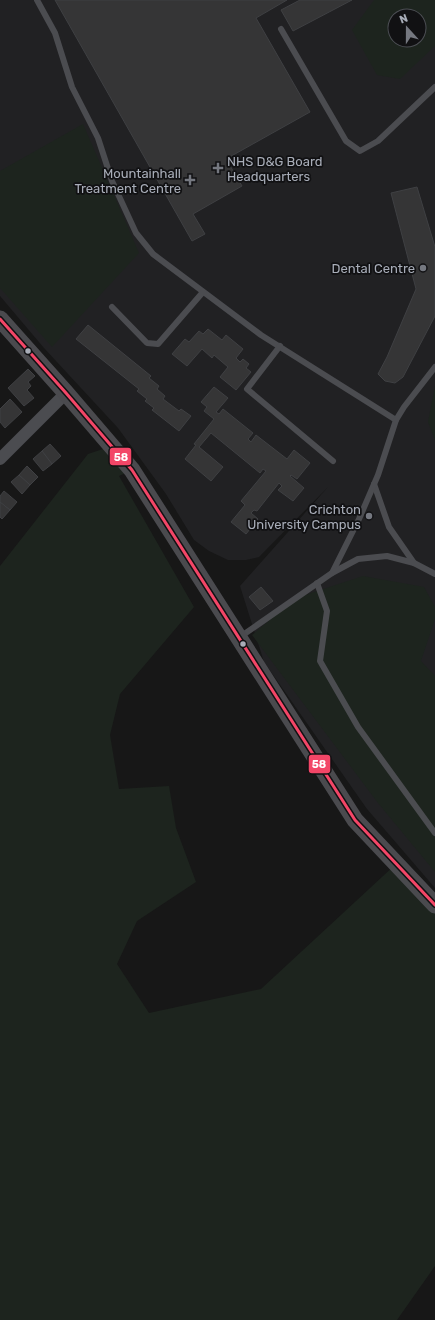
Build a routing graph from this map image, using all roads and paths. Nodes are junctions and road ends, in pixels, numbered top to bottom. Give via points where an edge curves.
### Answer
1 (38, 0) edge
2 (282, 30) dead end
3 (435, 87) edge
4 (203, 292) junction
5 (112, 307) dead end
6 (0, 319) edge
7 (280, 346) junction
8 (435, 367) edge
9 (66, 393) junction
10 (396, 420) junction
11 (0, 459) edge
12 (333, 461) dead end
13 (374, 484) junction
14 (414, 563) junction
15 (332, 573) junction
16 (435, 574) edge
17 (317, 583) junction
18 (240, 637) junction
19 (435, 834) edge
20 (435, 905) edge

1 - 4 lane via 55,33 72,87 98,138 112,181 136,233 153,254
2 - 3 lane via 346,141 360,151 378,141
4 - 5 lane via 158,344 147,343
4 - 7 lane
6 - 9 main road
7 - 10 lane
7 - 12 lane via 247,389
8 - 10 lane
9 - 11 street
9 - 18 main road via 132,470
10 - 13 lane
13 - 14 lane via 389,527
13 - 15 lane
14 - 15 lane via 387,556 365,558
14 - 16 lane
15 - 17 lane
17 - 18 lane
17 - 19 lane via 327,611 320,660 358,727
18 - 20 main road via 355,820

